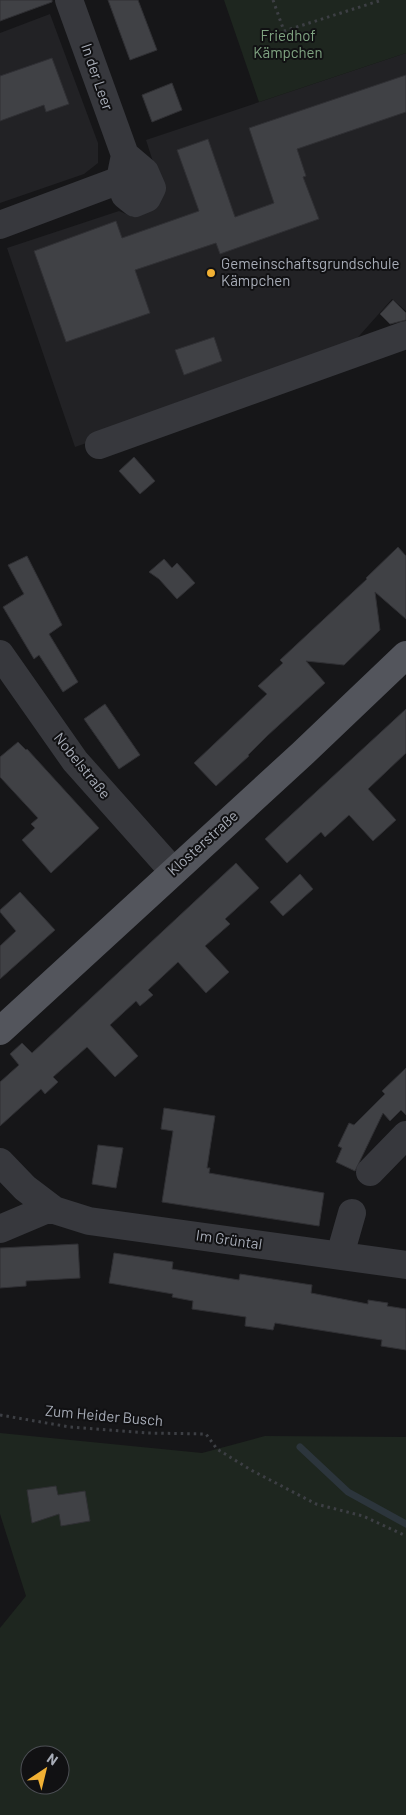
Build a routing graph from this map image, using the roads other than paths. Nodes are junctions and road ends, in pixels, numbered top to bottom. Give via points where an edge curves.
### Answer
1 (69, 0) edge
2 (0, 225) edge
3 (406, 335) edge
4 (99, 445) dead end
5 (0, 654) edge
6 (406, 655) edge
7 (174, 871) junction
8 (0, 1031) edge
9 (406, 1135) edge
10 (0, 1162) edge
11 (370, 1172) dead end
12 (54, 1210) junction
13 (352, 1213) dead end
14 (0, 1229) edge
15 (340, 1255) junction
16 (406, 1265) edge

1 - 2 street, In der Leer via 122,168
3 - 4 street
5 - 7 street, Nobelstraße via 75,761
6 - 7 main road, Klosterstraße
7 - 8 main road, Klosterstraße
9 - 11 street
10 - 12 street, Im Grüntal via 25,1188
12 - 14 street via 45,1210
12 - 15 street, Im Grüntal via 89,1221
13 - 15 street
15 - 16 street, Im Grüntal

